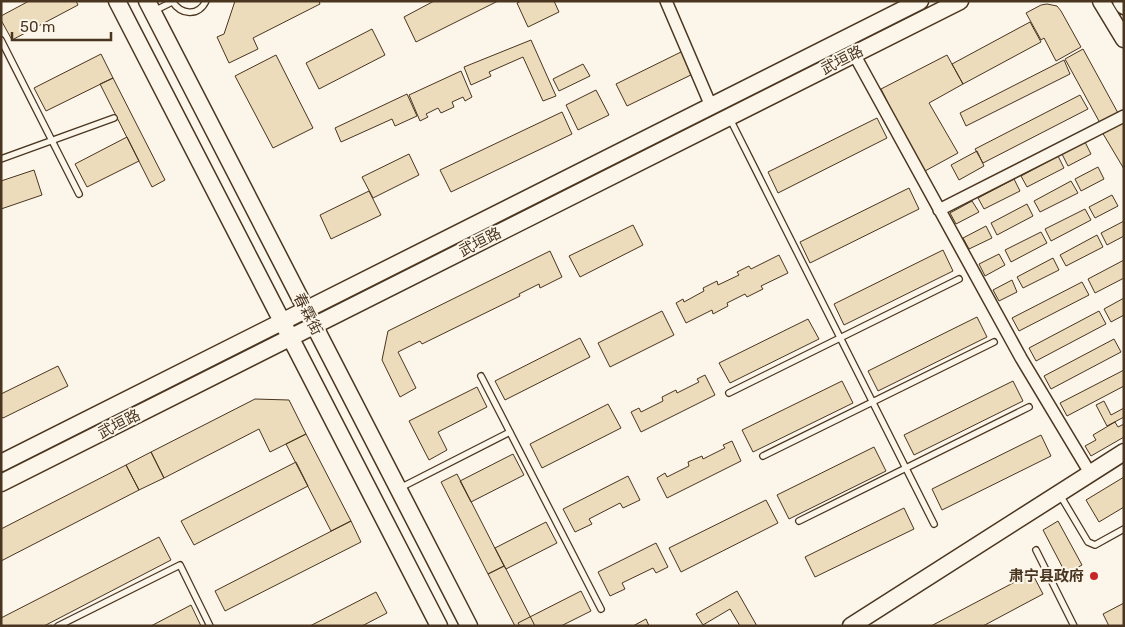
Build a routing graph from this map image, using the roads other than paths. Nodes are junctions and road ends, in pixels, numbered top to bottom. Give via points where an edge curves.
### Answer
1 (117, 1) edge
2 (206, 1) edge
3 (666, 1) edge
4 (920, 1) edge
5 (960, 1) edge
6 (1101, 1) edge
7 (1121, 1) edge
8 (172, 2) edge
9 (1124, 6) edge
10 (150, 7) edge
11 (1124, 39) edge
12 (1, 40) edge
13 (854, 54) junction
14 (711, 106) junction
15 (1124, 116) edge
16 (729, 117) junction
17 (114, 118) dead end
18 (52, 140) junction
19 (1, 159) edge
20 (79, 194) dead end
21 (939, 210) junction
22 (959, 279) dead end
23 (306, 310) junction
24 (282, 322) junction
25 (314, 326) junction
26 (290, 337) junction
27 (840, 338) junction
28 (994, 342) dead end
29 (482, 376) dead end
30 (729, 393) dead end
31 (872, 402) junction
32 (1029, 407) dead end
33 (510, 432) junction
34 (1124, 452) edge
35 (763, 456) dead end
36 (1, 463) edge
37 (906, 468) junction
38 (1090, 473) junction
39 (1, 483) edge
40 (398, 490) junction
41 (1059, 493) junction
42 (800, 521) dead end
43 (934, 524) dead end
44 (1124, 529) edge
45 (1036, 550) dead end
46 (601, 609) dead end
47 (58, 626) edge
48 (210, 626) edge
49 (439, 626) edge
50 (469, 626) edge
51 (851, 626) edge
52 (1074, 626) edge

1 - 24 main road, 春霖街
2 - 8 lane via 194,12 181,11
3 - 14 street
4 - 14 main road, 武垣路
5 - 13 main road, 武垣路
6 - 11 main road
7 - 9 main road
8 - 10 lane
10 - 23 main road, 春霖街
12 - 18 lane
13 - 16 main road, 武垣路
13 - 21 street
14 - 23 main road, 武垣路
15 - 21 street
16 - 25 main road, 武垣路
16 - 27 lane
17 - 18 lane
18 - 19 lane
18 - 20 lane
21 - 38 street via 1021,358
22 - 27 lane
23 - 24 main road, 武垣路
23 - 25 main road, 春霖街
24 - 26 main road, 春霖街
24 - 36 main road, 武垣路
25 - 26 main road, 武垣路
25 - 40 main road, 春霖街
26 - 39 main road, 武垣路
26 - 49 main road, 春霖街
27 - 30 lane
27 - 31 lane
28 - 31 lane
29 - 33 lane
31 - 35 lane
31 - 37 lane
32 - 37 lane
33 - 40 lane
33 - 46 lane
34 - 38 main road
37 - 42 lane
37 - 43 lane
38 - 41 main road
40 - 50 main road, 春霖街
41 - 44 lane via 1088,542 1095,545
41 - 51 main road
45 - 52 lane
47 - 48 lane via 180,565

